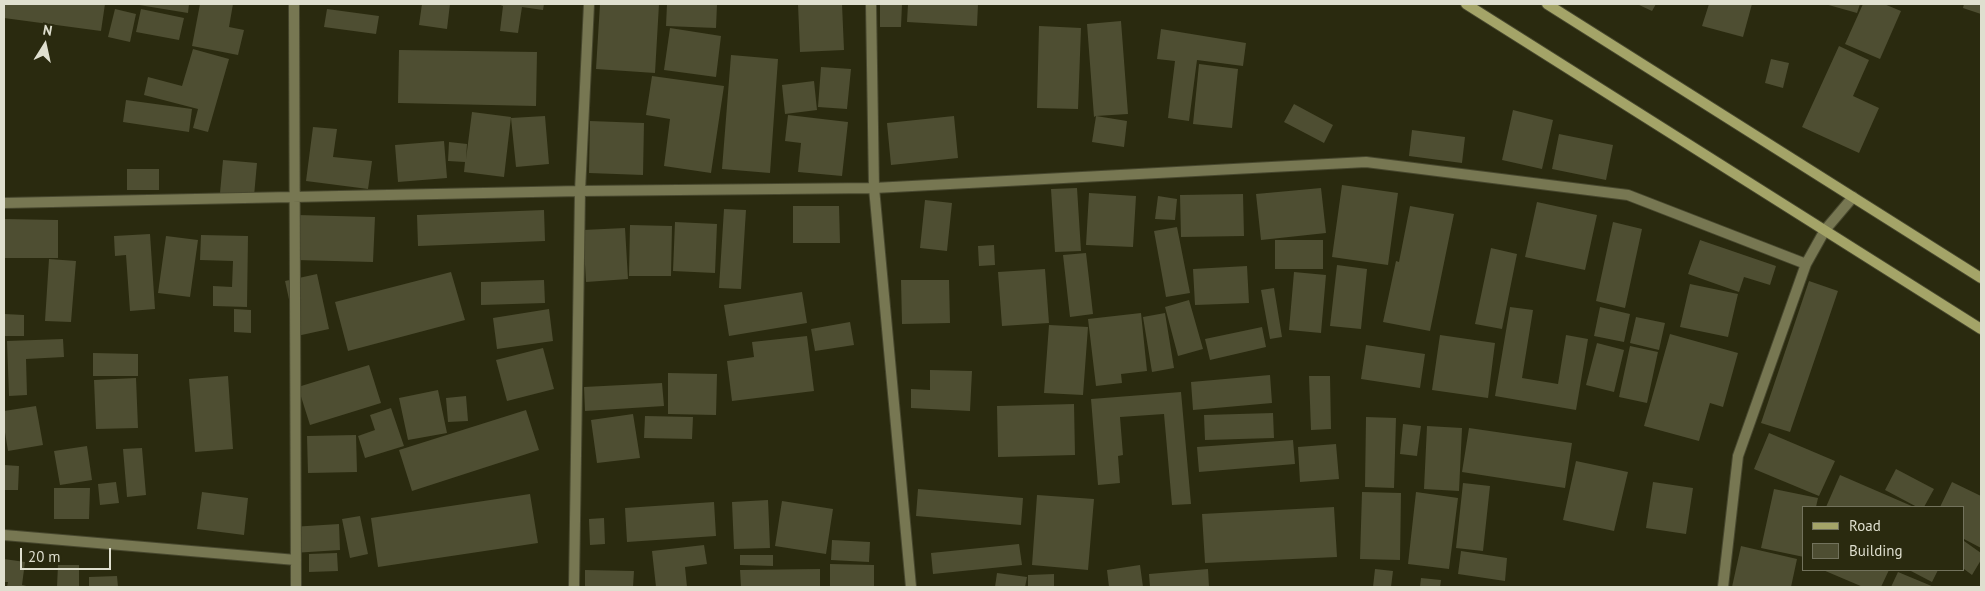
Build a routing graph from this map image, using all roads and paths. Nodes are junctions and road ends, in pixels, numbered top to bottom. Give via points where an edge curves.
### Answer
1 (294, 4) edge
2 (589, 4) edge
3 (871, 4) edge
4 (1466, 4) edge
5 (1547, 4) edge
6 (874, 188) junction
7 (580, 191) junction
8 (1853, 197) junction
9 (295, 198) junction
10 (4, 203) edge
11 (1824, 230) junction
12 (1806, 264) junction
13 (1981, 278) edge
14 (1981, 329) edge
15 (4, 535) edge
16 (296, 560) junction
17 (296, 587) edge
18 (574, 587) edge
19 (911, 587) edge
20 (1723, 587) edge

1 - 9 street
2 - 7 street
3 - 6 street
4 - 11 main road
5 - 8 main road
6 - 7 street
6 - 12 street via 1366,162 1628,195
6 - 19 street
7 - 9 street
7 - 18 street
8 - 11 street
8 - 13 main road
9 - 10 street
9 - 16 street
11 - 12 street
11 - 14 main road
12 - 20 street via 1738,456
15 - 16 street
16 - 17 street

